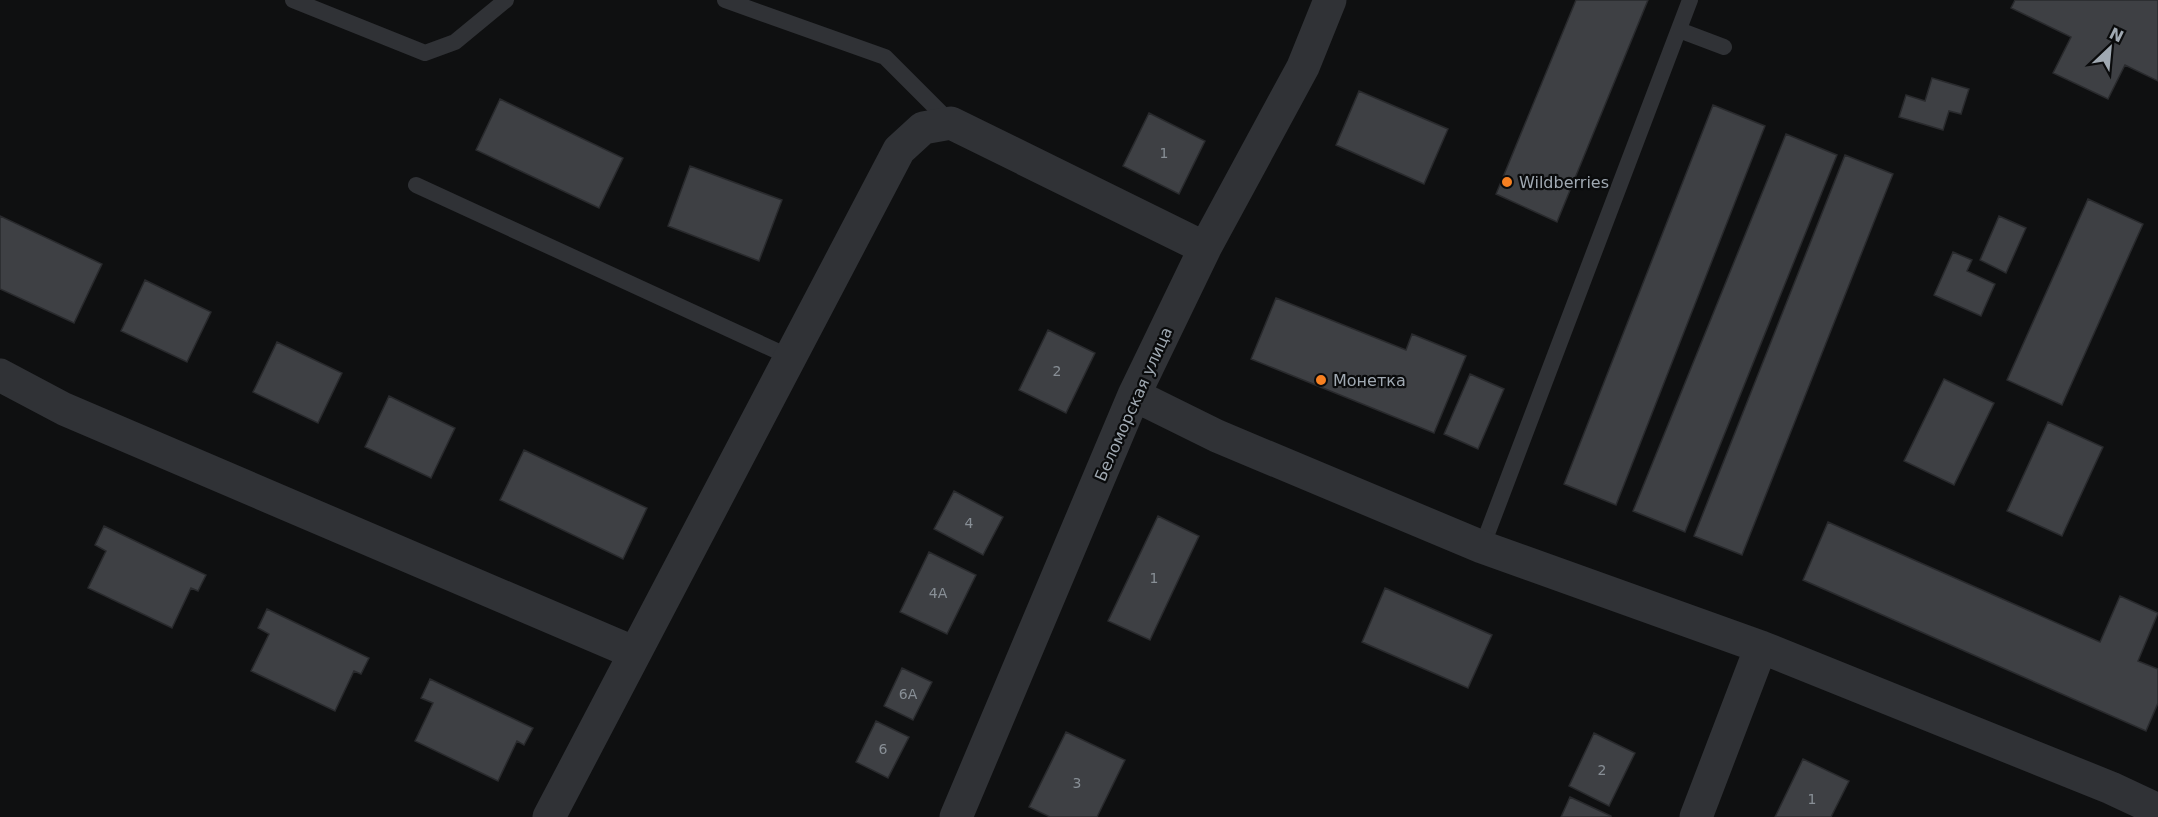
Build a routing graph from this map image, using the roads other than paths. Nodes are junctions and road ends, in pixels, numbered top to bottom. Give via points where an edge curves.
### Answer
1 (293, 0) edge
2 (506, 0) edge
3 (725, 0) edge
4 (1330, 0) edge
5 (1690, 0) edge
6 (1679, 30) junction
7 (1724, 47) dead end
8 (951, 123) junction
9 (416, 185) dead end
10 (1206, 248) junction
11 (792, 358) junction
12 (0, 375) edge
13 (1134, 395) junction
14 (1482, 547) junction
15 (1761, 647) junction
16 (635, 653) junction
17 (2158, 810) edge
18 (549, 817) edge
19 (956, 817) edge
20 (1696, 817) edge

1 - 2 lane via 425,53 454,42
3 - 8 lane via 885,57
4 - 10 street, Беломорская улица via 1303,67
5 - 6 lane
6 - 7 lane
6 - 14 lane
8 - 10 street
8 - 11 street via 923,128 899,150
9 - 11 lane
10 - 13 street, Беломорская улица
11 - 16 street
12 - 16 street via 64,409
13 - 14 street via 1217,436
13 - 19 street, Беломорская улица
14 - 15 street
15 - 17 street
15 - 20 street
16 - 18 street

